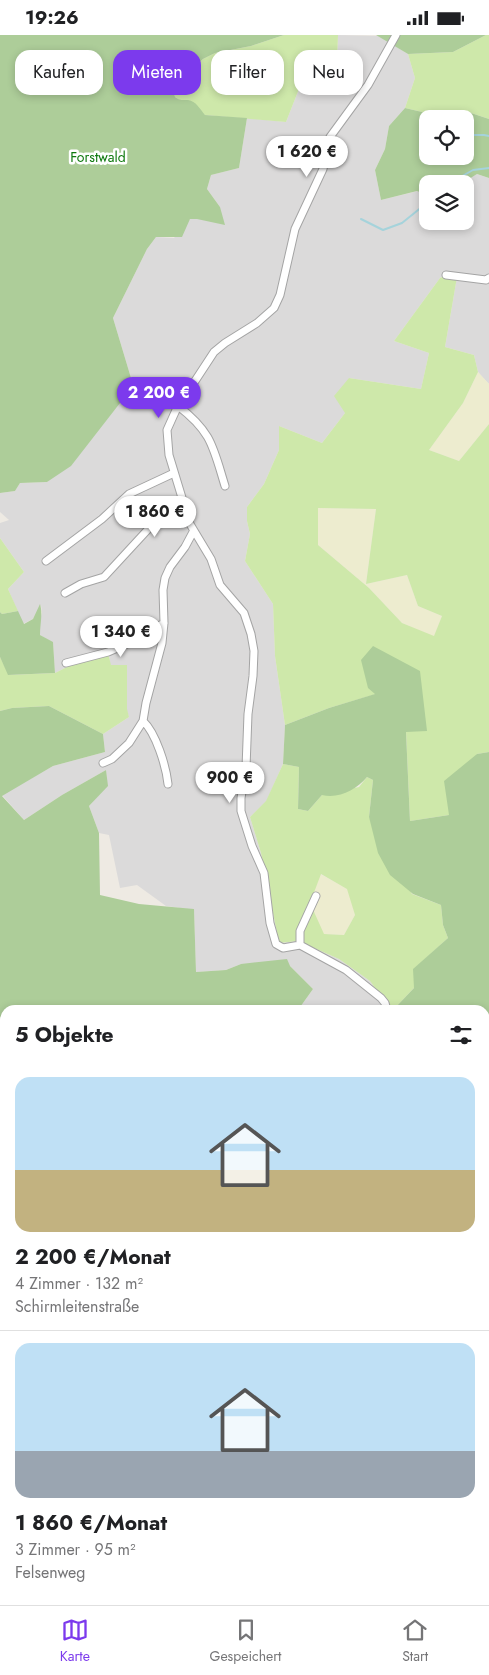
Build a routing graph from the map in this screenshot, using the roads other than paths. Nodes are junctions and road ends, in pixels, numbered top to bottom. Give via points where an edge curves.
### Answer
1 (396, 35) edge
2 (446, 275) dead end
3 (489, 278) edge
4 (178, 406) junction
5 (174, 473) junction
6 (225, 486) dead end
7 (183, 500) junction
8 (193, 532) junction
9 (46, 561) dead end
10 (65, 593) dead end
11 (164, 623) junction
12 (66, 663) dead end
13 (143, 721) junction
14 (103, 763) dead end
15 (168, 784) dead end
16 (316, 896) dead end
17 (300, 945) junction
18 (385, 1005) edge

1 - 4 street via 368,85 330,137 323,169 295,229 274,308 214,352
2 - 3 street
4 - 5 street via 167,430 168,455
4 - 6 street via 195,419 208,436
5 - 7 street
5 - 9 street via 129,494
7 - 8 street
7 - 10 street via 152,525 104,577 80,584
8 - 11 street via 165,578
8 - 17 street via 211,559 220,585 244,613 251,633 253,676 241,811 264,873 276,944 283,948
11 - 12 street via 108,652
11 - 13 street
13 - 14 street via 129,743
13 - 15 street via 157,745
16 - 17 street via 300,931
17 - 18 street via 354,976

